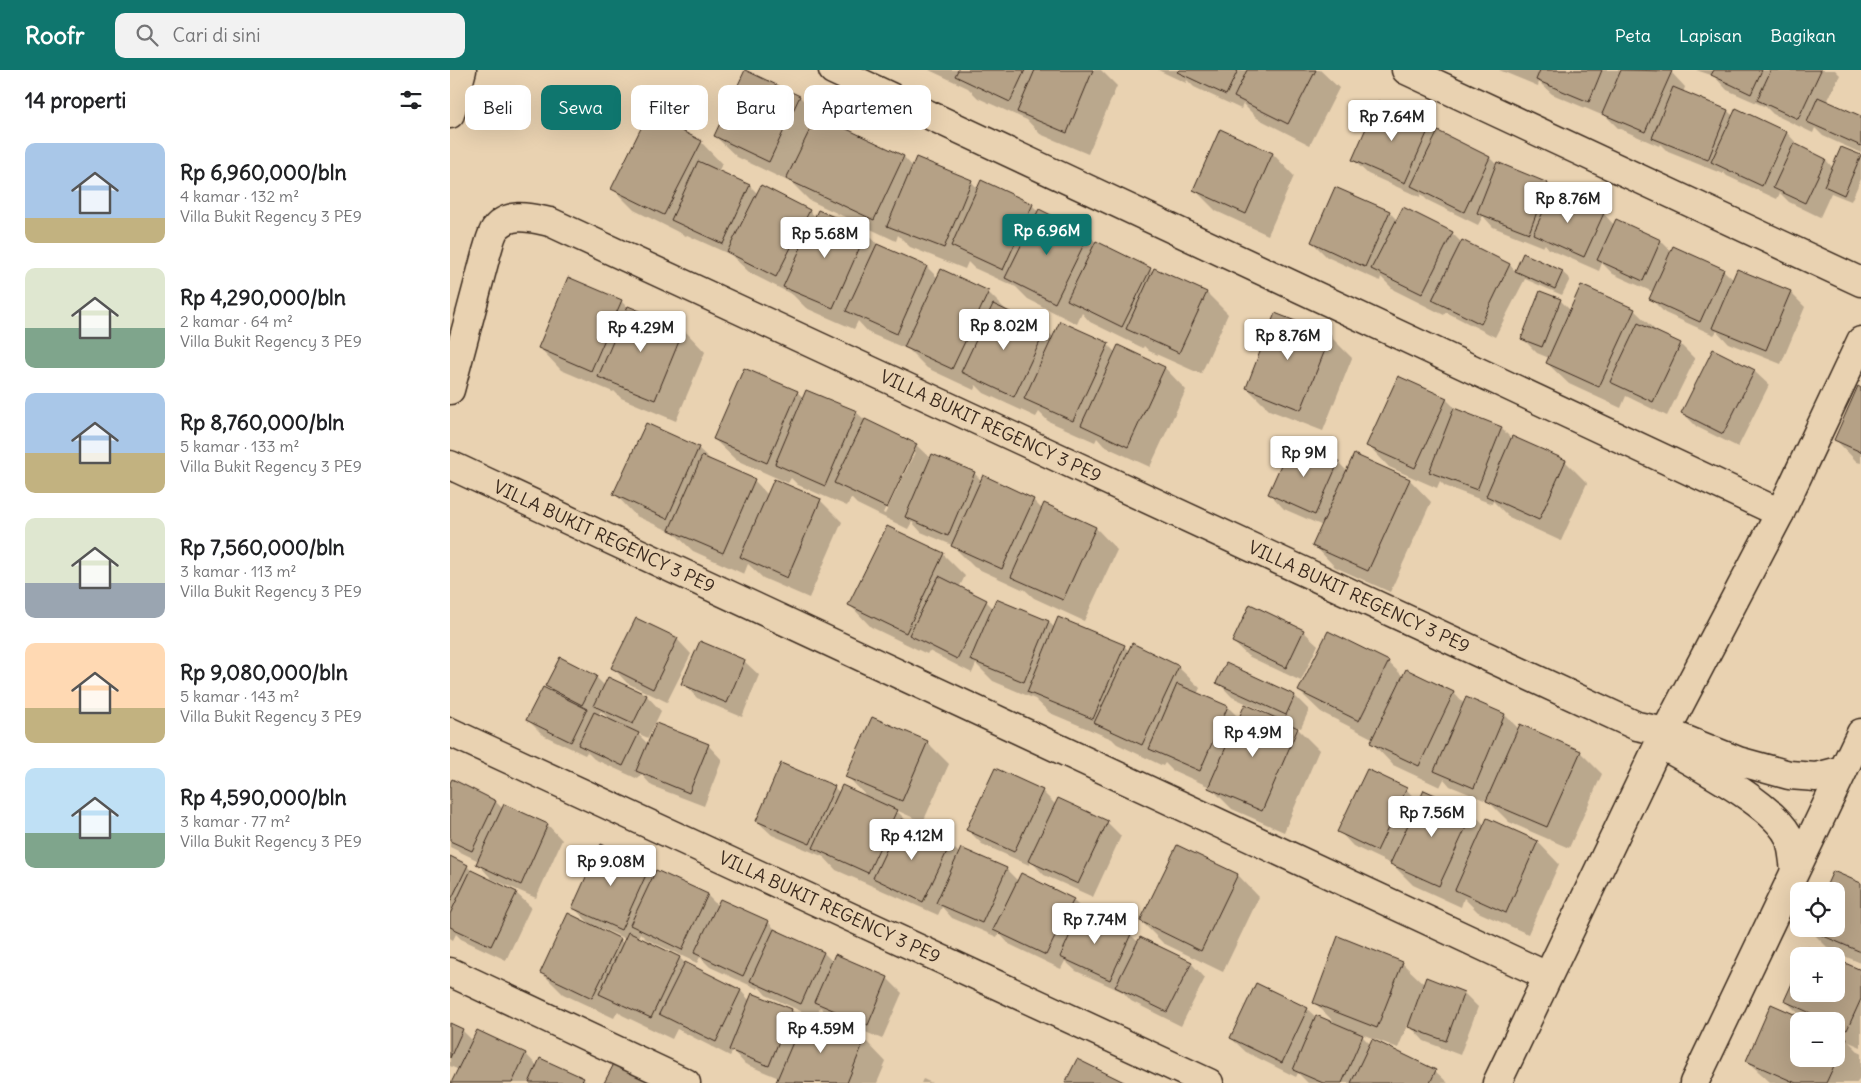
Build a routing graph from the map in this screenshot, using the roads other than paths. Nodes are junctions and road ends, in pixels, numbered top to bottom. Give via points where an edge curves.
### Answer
1 (462, 70) edge
2 (832, 70) edge
3 (1406, 70) edge
4 (450, 114) edge
5 (1861, 282) edge
6 (1861, 342) edge
7 (450, 390) edge
8 (450, 465) edge
9 (1780, 513) junction
10 (450, 732) edge
11 (1861, 733) edge
12 (1663, 738) junction
13 (1844, 770) junction
14 (1795, 869) junction
15 (450, 972) edge
16 (1547, 976) junction
17 (686, 1083) edge
18 (1209, 1083) edge
19 (1497, 1083) edge
20 (1694, 1083) edge

1 - 4 street
2 - 9 street
3 - 5 street
6 - 9 street
7 - 12 street, VILLA BUKIT REGENCY 3 PE9 via 495,229 509,218 550,222
8 - 16 street, VILLA BUKIT REGENCY 3 PE9
9 - 12 street
10 - 18 street, VILLA BUKIT REGENCY 3 PE9
11 - 13 street
12 - 13 street, VILLA BUKIT REGENCY 3 PE9 via 1789,775 1816,777
12 - 14 street, VILLA BUKIT REGENCY 3 PE9 via 1777,821 1788,836
12 - 16 street
13 - 14 street
14 - 20 street
15 - 17 street
16 - 19 street

